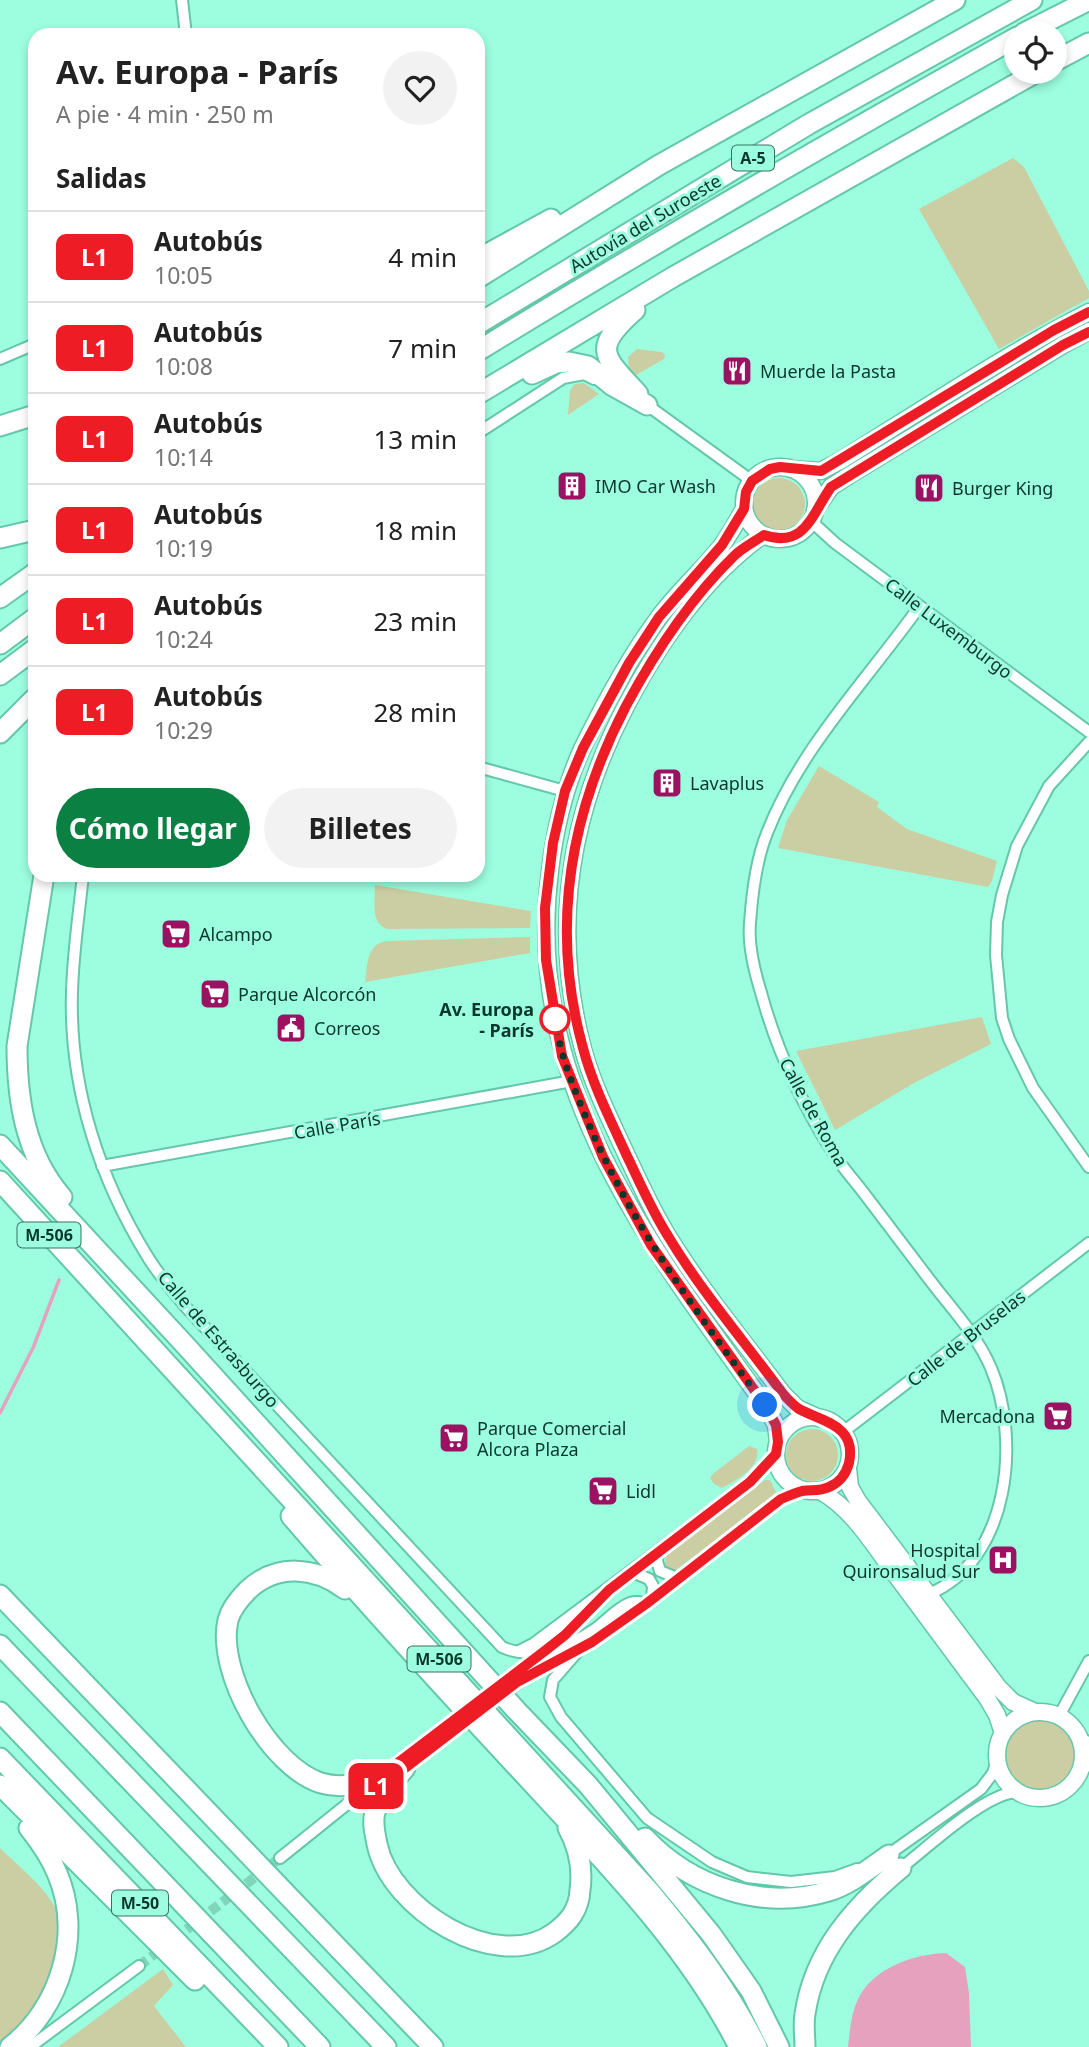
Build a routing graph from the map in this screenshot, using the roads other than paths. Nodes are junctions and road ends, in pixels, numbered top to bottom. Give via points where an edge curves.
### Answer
1 (181, 0) edge
2 (955, 0) edge
3 (1032, 0) edge
4 (1089, 0) edge
5 (1048, 21) edge
6 (185, 28) edge
7 (1089, 43) edge
8 (1004, 44) edge
9 (1067, 55) edge
10 (1016, 84) edge
11 (622, 187) junction
12 (485, 255) edge
13 (485, 274) edge
14 (673, 277) junction
15 (1089, 312) edge
16 (485, 320) edge
17 (1089, 331) edge
18 (28, 347) edge
19 (485, 347) edge
20 (0, 359) edge
21 (613, 386) junction
22 (485, 390) edge
23 (485, 397) edge
24 (647, 405) junction
25 (28, 417) edge
26 (0, 426) edge
27 (485, 429) edge
28 (792, 469) junction
29 (752, 481) junction
30 (744, 509) junction
31 (813, 515) junction
32 (28, 532) edge
33 (764, 535) junction
34 (0, 538) edge
35 (28, 578) edge
36 (0, 598) edge
37 (919, 607) junction
38 (28, 623) edge
39 (0, 644) edge
40 (28, 654) edge
41 (0, 676) edge
42 (28, 702) edge
43 (28, 704) edge
44 (0, 721) edge
45 (1089, 732) edge
46 (0, 733) edge
47 (1089, 742) edge
48 (485, 769) edge
49 (565, 791) junction
50 (43, 882) edge
51 (82, 882) edge
52 (572, 1081) junction
53 (0, 1145) edge
54 (102, 1166) junction
55 (1089, 1167) edge
56 (0, 1181) edge
57 (1089, 1243) edge
58 (97, 1289) junction
59 (971, 1335) junction
60 (186, 1346) junction
61 (819, 1418) junction
62 (843, 1432) junction
63 (777, 1448) junction
64 (848, 1469) junction
65 (812, 1490) junction
66 (658, 1552) junction
67 (632, 1572) junction
68 (677, 1578) junction
69 (0, 1580) edge
70 (609, 1590) junction
71 (929, 1594) junction
72 (0, 1595) edge
73 (649, 1601) junction
74 (372, 1610) junction
75 (0, 1645) edge
76 (546, 1650) junction
77 (579, 1650) junction
78 (519, 1651) junction
79 (1089, 1661) edge
80 (524, 1673) junction
81 (0, 1712) edge
82 (1035, 1712) junction
83 (1059, 1716) junction
84 (459, 1721) junction
85 (132, 1733) junction
86 (1003, 1733) junction
87 (1085, 1741) edge
88 (0, 1758) edge
89 (997, 1760) junction
90 (1085, 1767) edge
91 (405, 1768) junction
92 (378, 1778) junction
93 (0, 1785) edge
94 (588, 1785) junction
95 (1017, 1792) junction
96 (0, 1796) edge
97 (351, 1802) junction
98 (556, 1810) junction
99 (280, 1858) tunnel mouth
100 (895, 1861) junction
101 (139, 1966) tunnel mouth
102 (738, 2045) edge
103 (10, 2047) edge
104 (30, 2047) edge
105 (263, 2047) edge
106 (278, 2047) edge
107 (320, 2047) edge
108 (386, 2047) edge
109 (433, 2047) edge
110 (757, 2047) edge
111 (779, 2047) edge
112 (805, 2047) edge

1 - 6 street
2 - 11 highway
3 - 16 highway, Autovía del Suroeste / A-5 via 809,124
4 - 5 highway
7 - 9 highway
8 - 19 highway, Autovía del Suroeste / A-5 via 617,265
10 - 14 highway
11 - 12 highway
11 - 13 highway
14 - 22 highway
14 - 24 highway via 614,328 607,341 606,355 615,370
15 - 28 street via 840,461 821,471
17 - 31 street via 831,487
18 - 20 street
21 - 23 highway via 588,366 556,363
21 - 24 highway
21 - 27 street via 584,374 564,378
24 - 29 street
25 - 26 highway
28 - 29 street via 770,469
28 - 31 street via 813,489
29 - 30 street
30 - 33 street via 751,524
30 - 49 street via 722,545 659,617 629,663
31 - 33 street via 795,536
31 - 37 street, Calle Luxemburgo via 835,543
32 - 34 highway
33 - 61 street via 735,555 671,631 615,727 573,847 567,933 583,1049 644,1192 680,1255 783,1394 797,1408
35 - 36 highway
37 - 45 street, Calle Luxemburgo
37 - 59 street, Calle de Roma via 829,725 780,804 766,836 750,926 755,973 773,1037 807,1106 833,1152
38 - 39 highway
40 - 41 highway
42 - 44 highway
43 - 46 highway
47 - 55 street via 1049,786 1017,846 996,922 996,955 1002,1018 1009,1039 1033,1088
48 - 49 street
49 - 52 street via 553,843 545,934 555,1020
50 - 60 highway via 18,1046 20,1104 27,1134 58,1193 153,1299
51 - 54 street, Calle de Estrasburgo via 74,962 74,1038 89,1128
52 - 54 street, Calle París
52 - 63 street via 603,1157 633,1213 669,1273 765,1405 776,1425
53 - 60 highway, M-506
54 - 78 street, Calle de Estrasburgo via 143,1249 184,1306 478,1624 502,1647
56 - 58 highway, M-506
57 - 59 street, Calle de Bruselas
58 - 74 highway
58 - 110 highway, M-506 via 651,1893 696,1947
59 - 62 street, Calle de Bruselas
59 - 71 street, Calle de Roma via 991,1368 1004,1418 1007,1455 997,1516 979,1553 949,1583
60 - 94 highway, M-506
61 - 62 street
61 - 63 street via 794,1423
62 - 64 street via 849,1444
63 - 65 street via 777,1464 787,1481
63 - 66 street via 750,1482
64 - 65 street via 831,1487
64 - 71 street via 858,1501
65 - 68 street via 781,1499
65 - 86 street via 834,1499 883,1558 987,1698
66 - 67 street
66 - 68 street via 660,1571
67 - 70 street
67 - 73 street via 649,1578 653,1586
68 - 73 street
69 - 85 highway via 95,1681
70 - 76 street
70 - 78 street
71 - 82 street via 999,1688 1013,1702
72 - 85 highway
73 - 76 street via 628,1604 579,1639
73 - 77 street
74 - 92 highway via 330,1578 302,1570 275,1573 239,1598 228,1620 228,1650 253,1721 295,1768 320,1782 345,1786
74 - 98 highway
75 - 108 highway
76 - 78 street
76 - 80 street
77 - 80 street
77 - 100 street via 551,1686 550,1697 561,1717 647,1818 712,1862 747,1877 791,1882 835,1877
79 - 83 street
80 - 84 street, bridge
81 - 107 highway, M-50
82 - 83 street
82 - 86 street via 1016,1719
83 - 87 street
84 - 91 street
84 - 92 street
85 - 109 highway
86 - 89 street
87 - 90 street
88 - 106 highway, M-50
89 - 95 street
89 - 100 street via 981,1788
90 - 95 street via 1066,1790 1054,1796 1029,1797
91 - 97 street
91 - 98 highway via 375,1814 373,1828 380,1858 401,1891 435,1922 471,1939 510,1947 542,1941 568,1923 579,1901 582,1870 575,1840
92 - 97 street
93 - 105 highway
94 - 100 highway via 656,1850 685,1871 739,1894 786,1897 829,1891
94 - 111 highway, M-506 via 711,1934 751,1991
95 - 100 street via 989,1800
96 - 103 highway via 44,1846 58,1875 68,1927 67,1953 57,1986 27,2032
97 - 99 street
98 - 102 highway via 689,1964
100 - 112 highway via 838,1931 817,1969 805,2015
101 - 104 street

